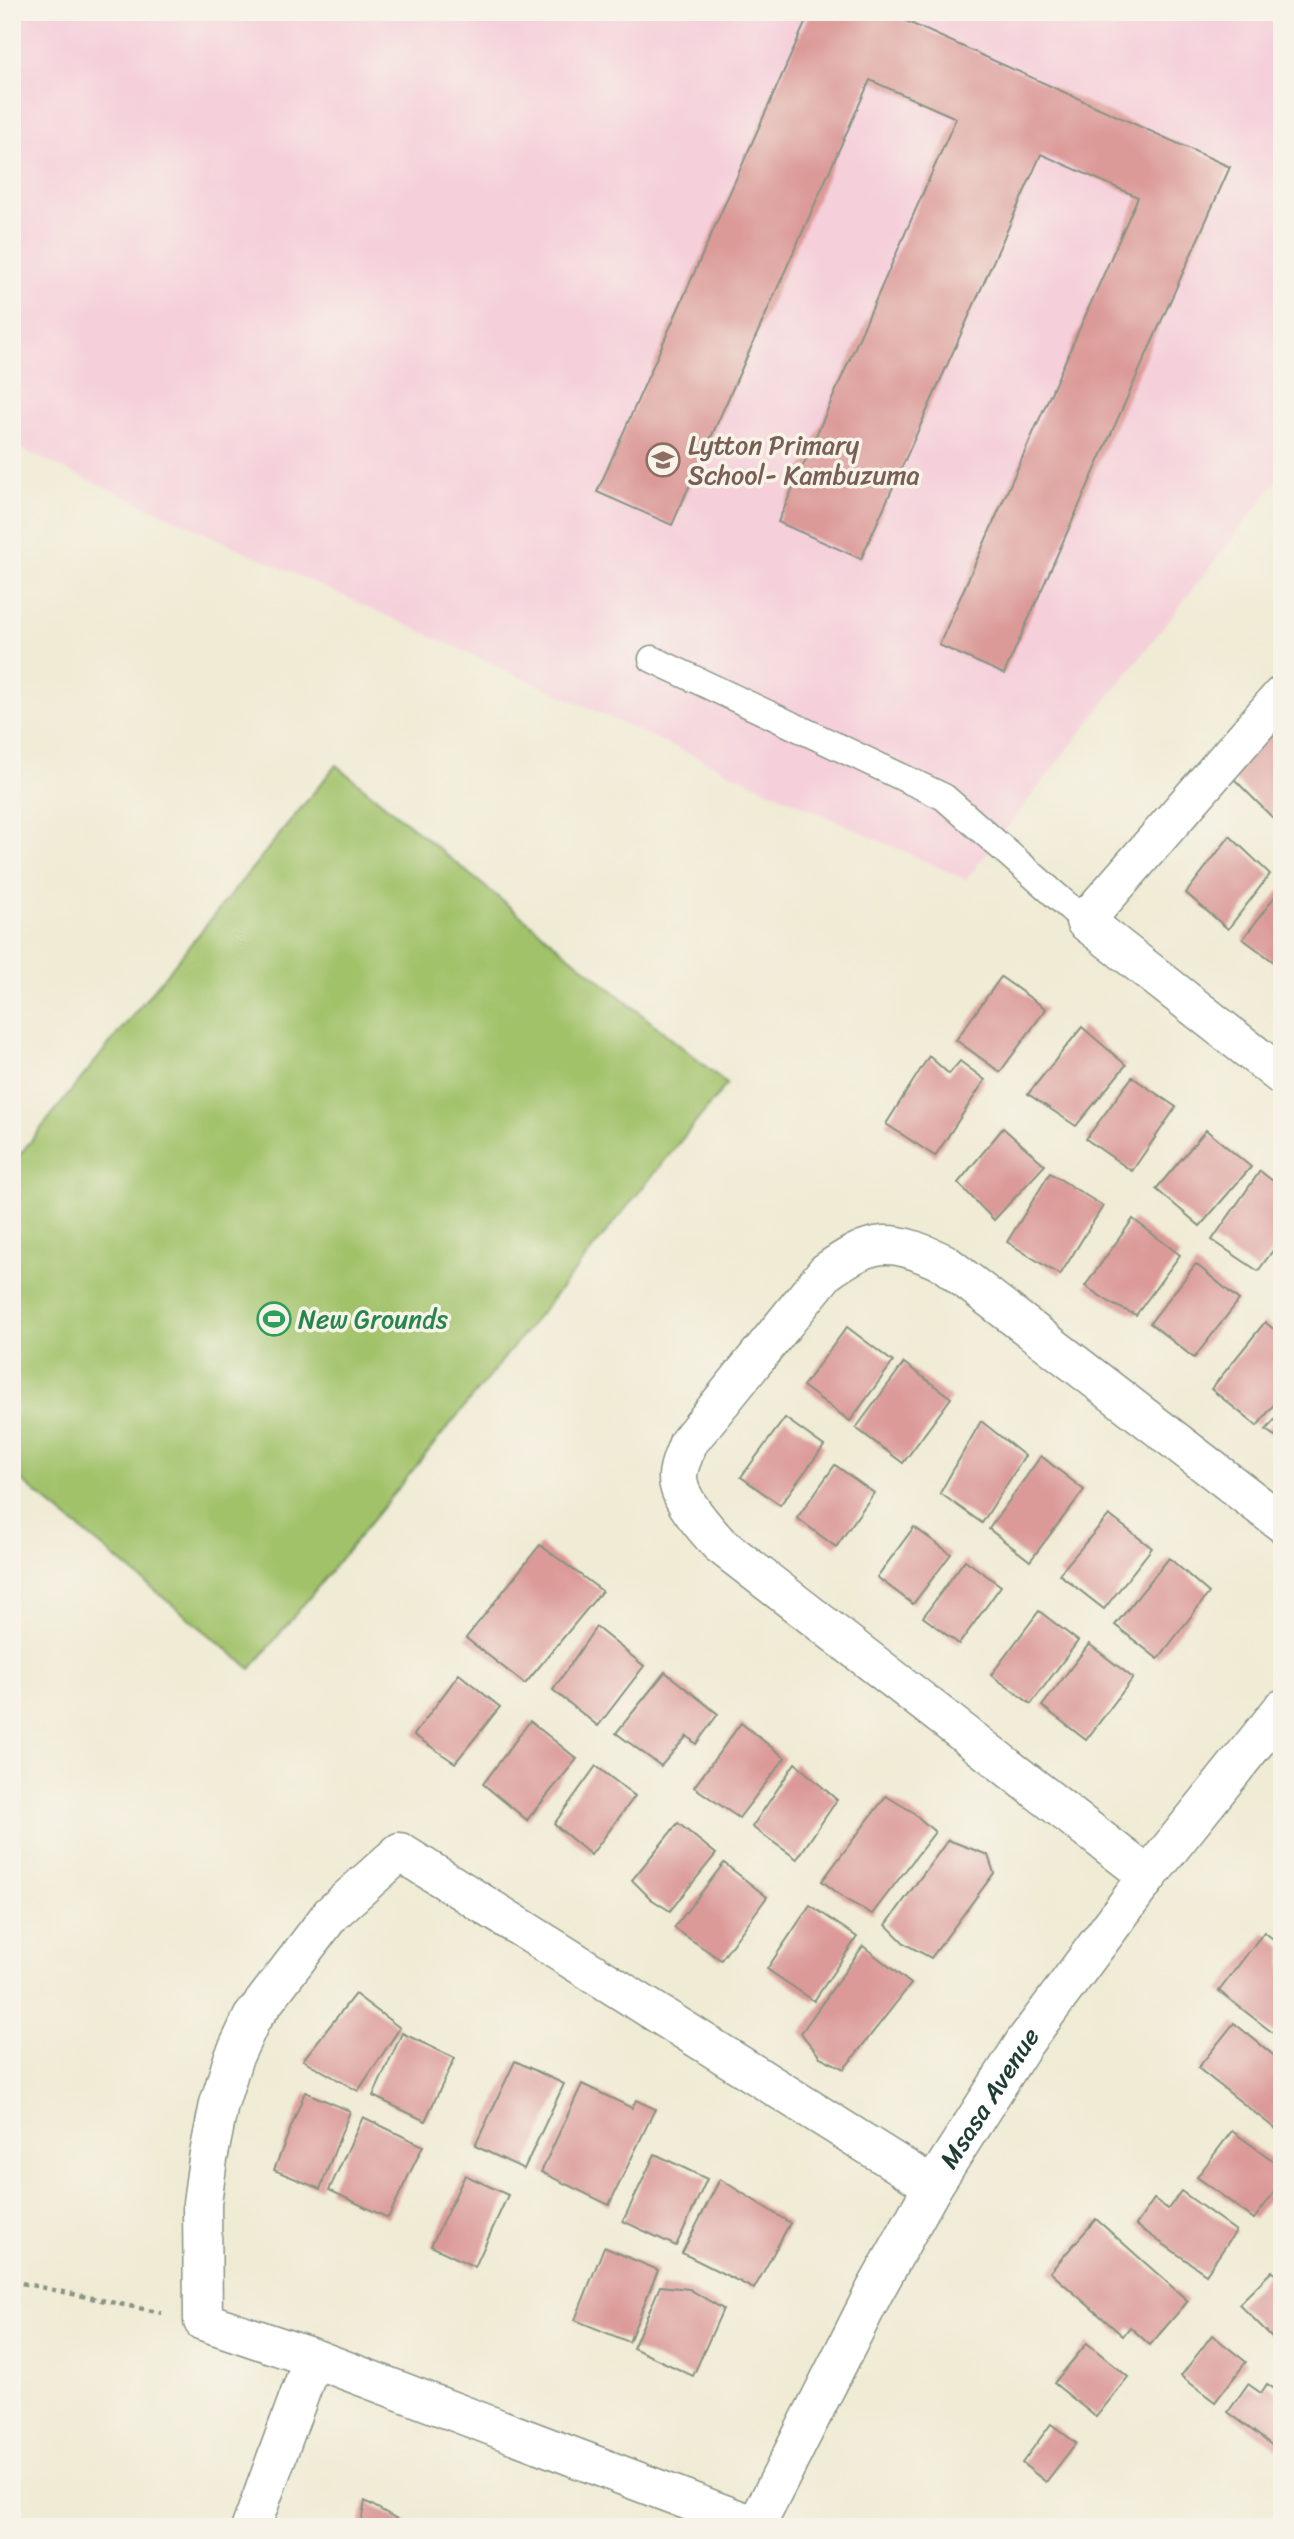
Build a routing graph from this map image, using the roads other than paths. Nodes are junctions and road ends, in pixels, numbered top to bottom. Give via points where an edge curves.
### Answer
1 (652, 659) dead end
2 (1282, 695) edge
3 (1085, 921) junction
4 (1282, 1076) edge
5 (1282, 1523) edge
6 (1282, 1709) edge
7 (1148, 1876) junction
8 (933, 2186) junction
9 (313, 2358) junction
10 (682, 2513) edge
11 (757, 2526) edge
12 (251, 2527) edge

1 - 3 lane via 944,797
2 - 3 street
3 - 4 street
5 - 7 street via 944,1263 914,1249 879,1244 850,1255 826,1272 688,1443 678,1477 684,1499 719,1544
6 - 7 street, Msasa Avenue
7 - 8 street, Msasa Avenue via 1024,2043
8 - 9 street via 400,1852 331,1914 252,2018 219,2104 204,2192 203,2321
8 - 11 street, Msasa Avenue via 874,2292
9 - 10 street
9 - 12 street
10 - 11 street

